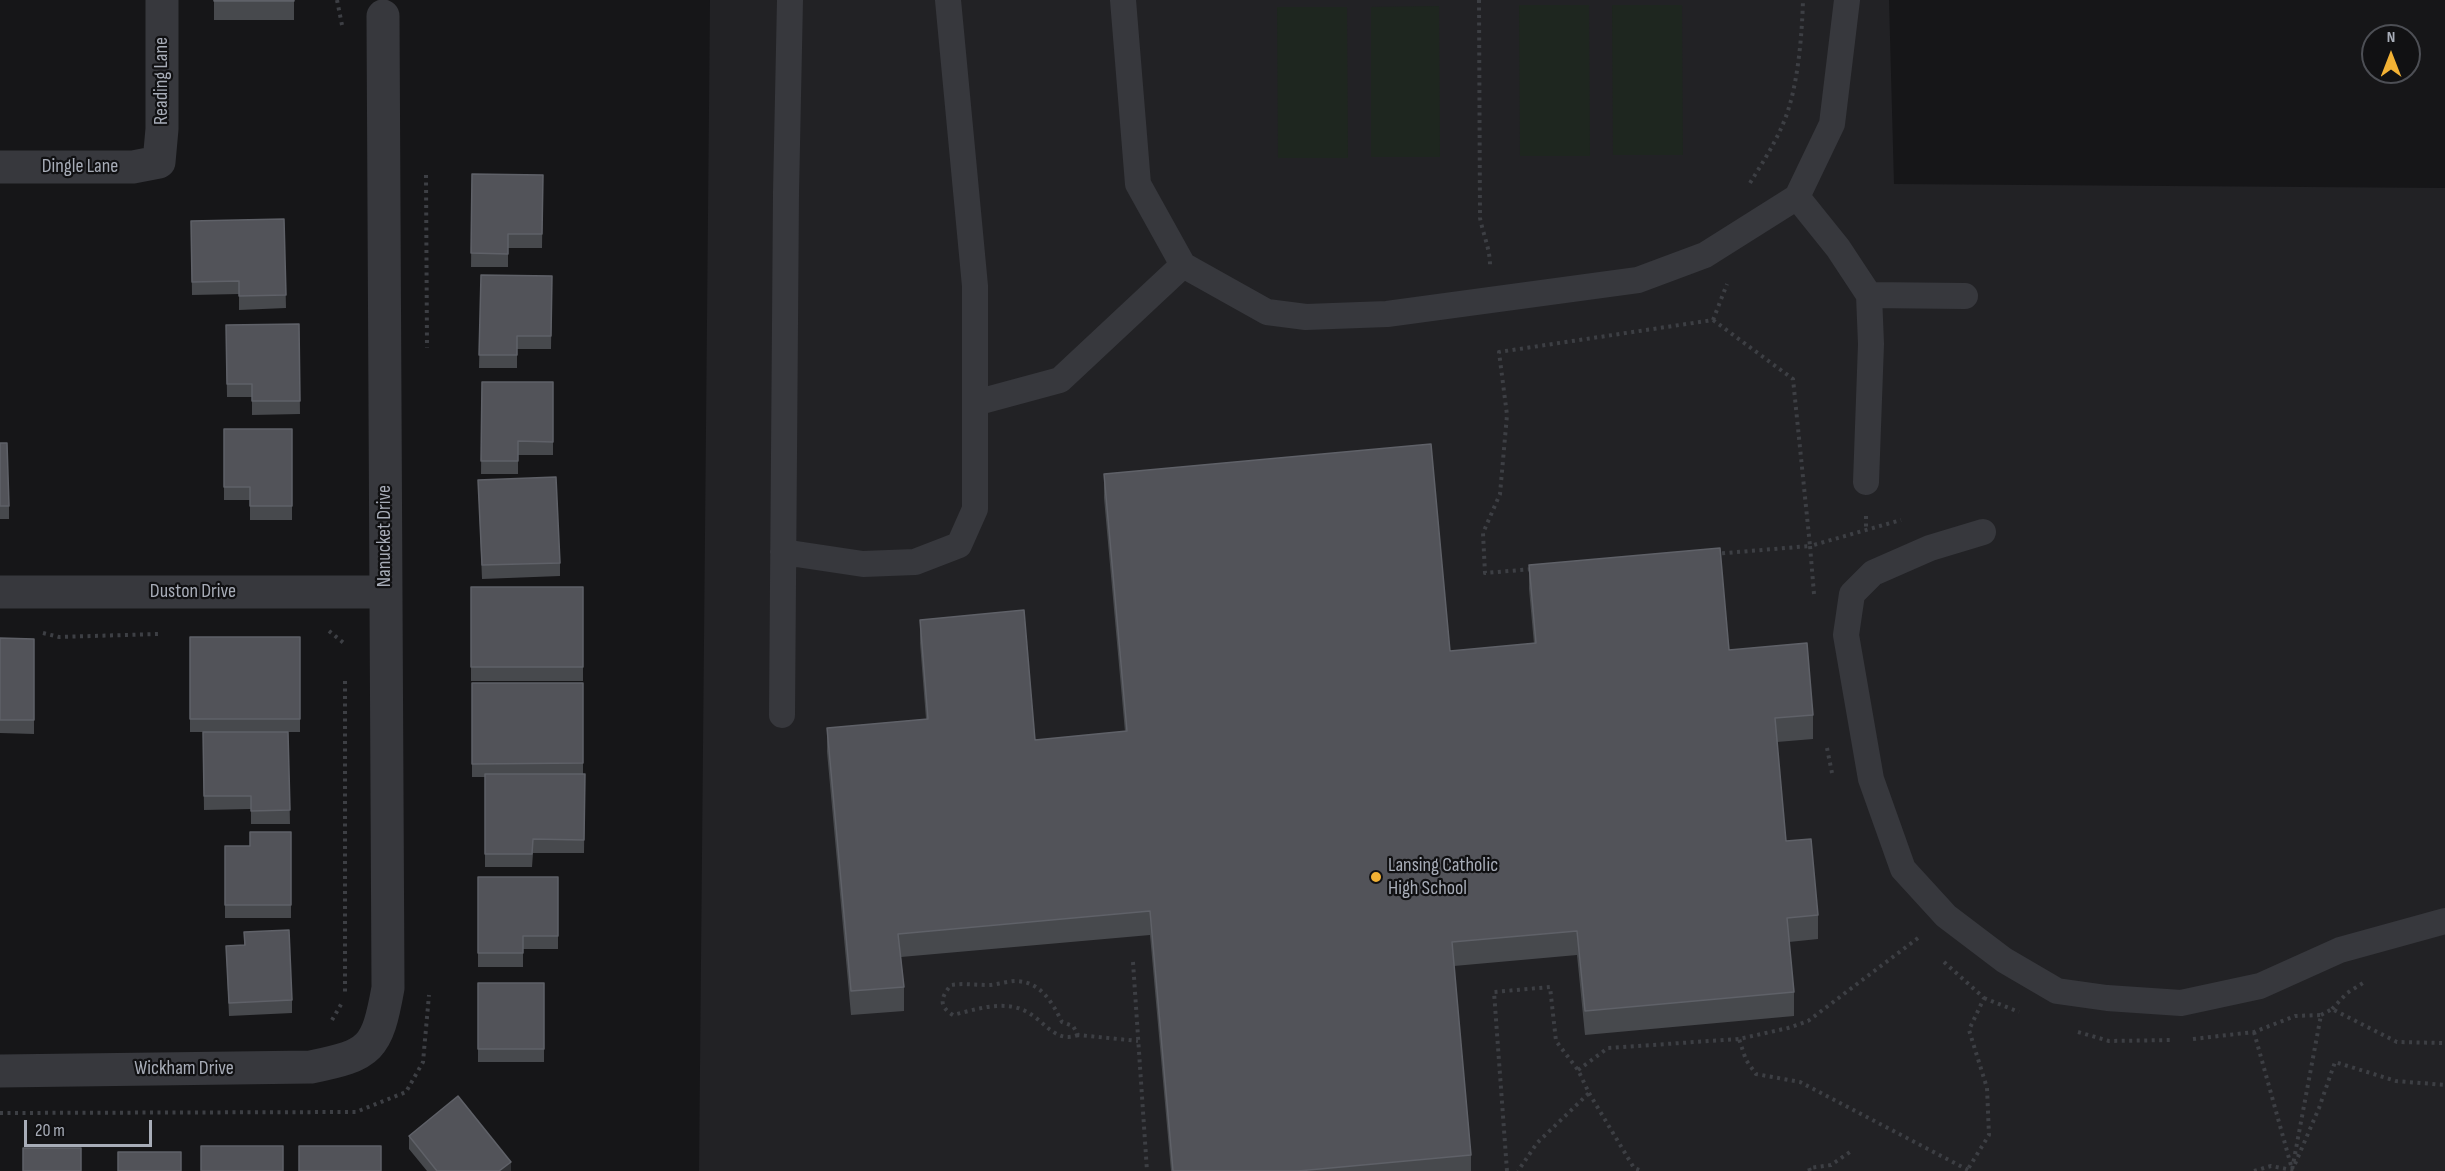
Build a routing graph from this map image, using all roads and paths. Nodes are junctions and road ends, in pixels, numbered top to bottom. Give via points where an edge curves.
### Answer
1 (162, 0) edge
2 (337, 0) edge
3 (790, 0) edge
4 (948, 0) edge
5 (1123, 0) edge
6 (1479, 0) edge
7 (1803, 0) edge
8 (1847, 0) edge
9 (384, 5) edge
10 (344, 34) dead end
11 (159, 162) joint
12 (0, 167) edge
13 (1748, 186) dead end
14 (1797, 197) junction
15 (1183, 265) junction
16 (1500, 268) dead end
17 (1728, 280) dead end
18 (1869, 295) junction
19 (1965, 296) dead end
20 (1713, 320) junction
21 (975, 403) junction
22 (1866, 482) dead end
23 (1983, 532) dead end
24 (783, 552) junction
25 (0, 592) edge
26 (344, 592) junction
27 (385, 592) junction
28 (345, 656) dead end
29 (345, 680) dead end
30 (782, 715) dead end
31 (1946, 916) junction
32 (2445, 921) edge
33 (1918, 938) junction
34 (1926, 945) dead end
35 (1942, 960) dead end
36 (1133, 962) dead end
37 (1984, 998) junction
38 (2026, 1015) dead end
39 (2320, 1015) junction
40 (325, 1023) dead end
41 (2069, 1029) dead end
42 (2254, 1032) junction
43 (1078, 1035) junction
44 (1739, 1039) junction
45 (2192, 1039) dead end
46 (2182, 1040) dead end
47 (1138, 1041) junction
48 (2445, 1043) edge
49 (365, 1051) joint
50 (1578, 1070) junction
51 (0, 1071) edge
52 (2445, 1085) edge
53 (1589, 1093) junction
54 (1850, 1152) dead end
55 (1968, 1170) edge
56 (1147, 1171) edge
57 (1507, 1171) edge
58 (1518, 1171) edge
59 (1642, 1171) edge
60 (1810, 1171) edge
61 (2254, 1171) edge
62 (2294, 1171) edge

1 - 11 street, Reading Lane
2 - 10 path
3 - 24 lane
4 - 21 lane via 975,286
5 - 15 lane via 1138,184
6 - 16 path via 1480,218 1490,252 1490,269
7 - 13 path via 1795,77 1786,117
8 - 14 lane via 1832,124
9 - 27 street, Nanucket Drive
11 - 12 street, Dingle Lane via 133,167
14 - 15 lane via 1705,255 1638,280 1387,314 1306,317 1267,312
14 - 18 lane
15 - 21 lane via 1060,380
17 - 20 path
18 - 19 lane
18 - 22 lane
20 - 20 path via 1793,379 1810,546 1485,573 1483,533 1500,494 1507,415 1499,352
21 - 24 lane via 975,509 958,545 915,562 862,564
23 - 31 lane via 1930,548 1873,573 1852,594 1846,635 1870,779 1903,869
24 - 30 lane
25 - 26 street, Duston Drive
26 - 27 street, Duston Drive
26 - 28 path
27 - 49 street, Nanucket Drive via 388,988 381,1024
29 - 40 path via 345,998 333,1019
31 - 32 lane via 2004,960 2057,991 2181,1003 2260,986 2340,950
31 - 33 path
33 - 34 path
33 - 44 path via 1808,1021
35 - 37 path
36 - 47 path
37 - 38 path
37 - 55 path via 1969,1030 1987,1088 1989,1135
39 - 42 path via 2295,1016
39 - 48 path via 2332,1009 2397,1042
39 - 62 path
41 - 46 path via 2109,1041
42 - 45 path
42 - 62 path
43 - 43 path via 1073,1026 1062,1022 1043,991 1032,984 966,982 951,985 941,996 941,1003 953,1015 1011,1006 1035,1015 1059,1037
43 - 47 path
44 - 50 path via 1608,1048
44 - 55 path via 1756,1074 1800,1082
47 - 56 path
49 - 51 street, Wickham Drive via 346,1060 311,1067
50 - 53 path
50 - 57 path via 1556,1041 1550,987 1494,992
52 - 62 path via 2396,1081 2335,1062
53 - 58 path via 1537,1143
53 - 59 path via 1634,1168
54 - 60 path via 1831,1165 1809,1168
61 - 62 path via 2271,1166

